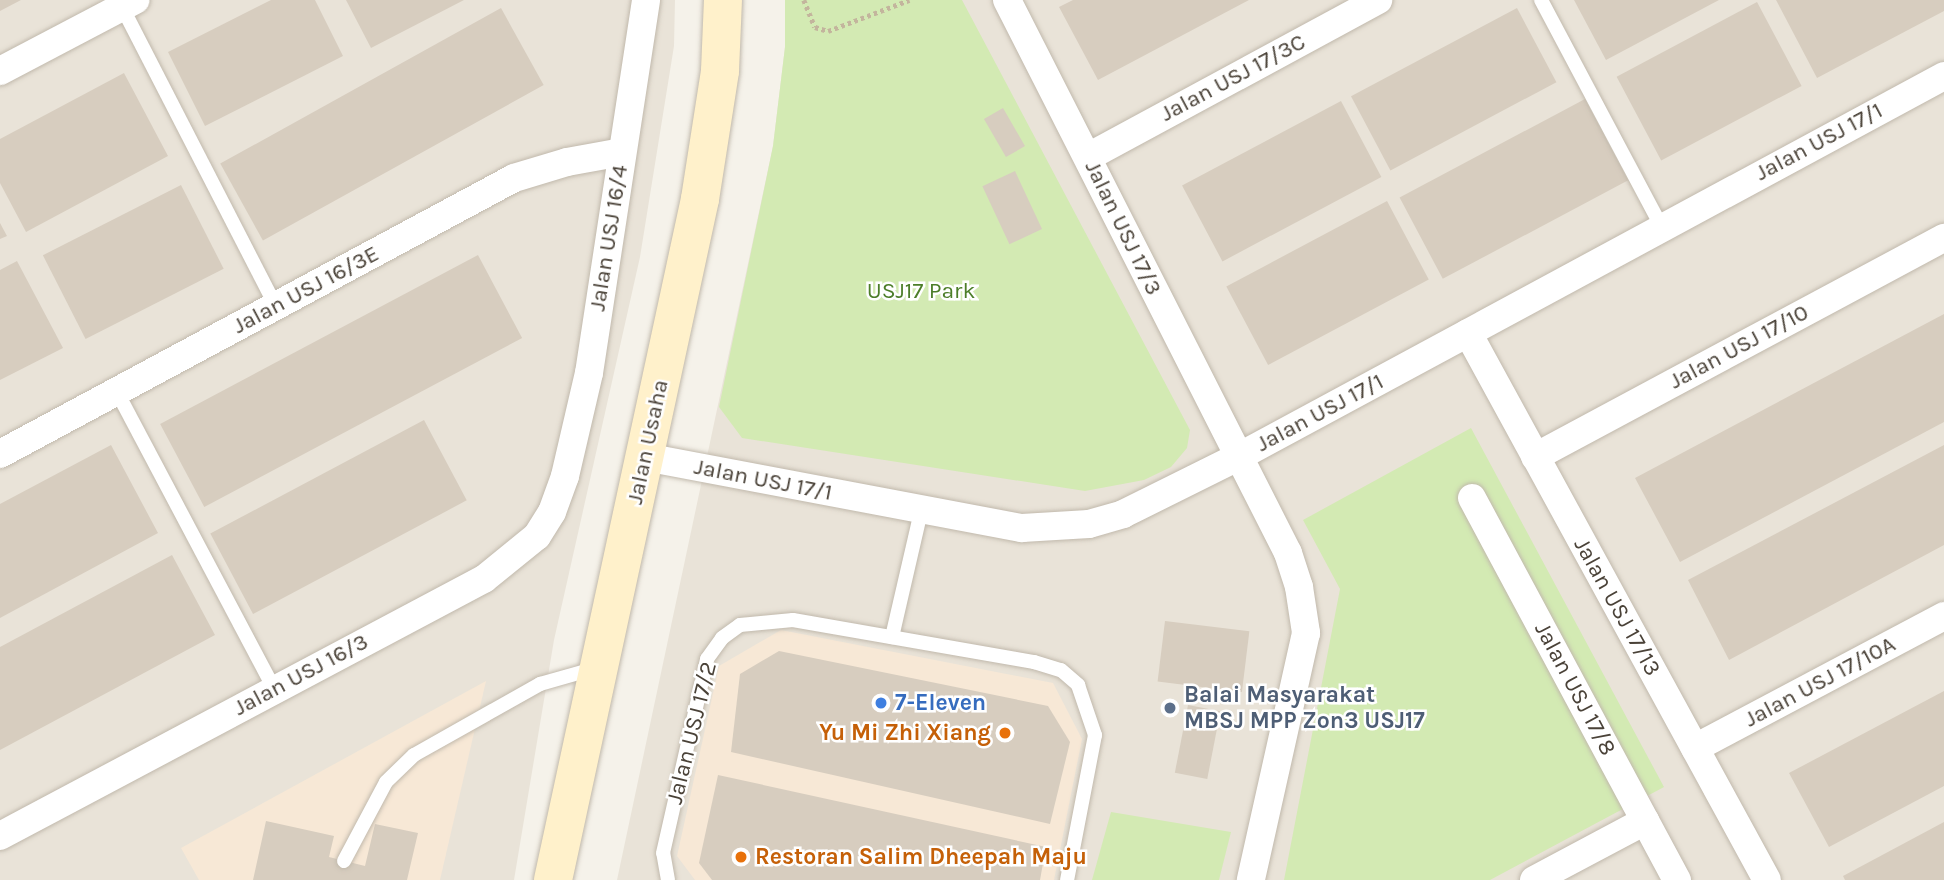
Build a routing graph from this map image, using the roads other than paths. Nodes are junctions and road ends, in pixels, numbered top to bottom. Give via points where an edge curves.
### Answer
1 (646, 0) edge
2 (723, 0) edge
3 (1007, 0) edge
4 (1378, 0) edge
5 (1541, 0) edge
6 (125, 2) edge
7 (0, 71) edge
8 (1944, 76) edge
9 (622, 152) junction
10 (1088, 157) junction
11 (1661, 226) junction
12 (1944, 238) edge
13 (276, 307) junction
14 (1468, 333) junction
15 (117, 392) junction
16 (0, 454) edge
17 (1240, 456) junction
18 (645, 457) junction
19 (1535, 457) junction
20 (565, 476) joint
21 (1472, 498) dead end
22 (921, 511) junction
23 (1944, 616) edge
24 (892, 637) junction
25 (599, 667) junction
26 (274, 689) junction
27 (1695, 748) junction
28 (1646, 821) junction
29 (0, 836) edge
30 (344, 861) dead end
31 (553, 880) edge
32 (668, 880) edge
33 (1067, 880) edge
34 (1251, 880) edge
35 (1534, 880) edge
36 (1677, 880) edge
37 (1767, 880) edge

1 - 9 street, Jalan USJ 16/4
2 - 18 street, Jalan Usaha via 720,71 700,199
3 - 10 street, Jalan USJ 17/3
4 - 10 street, Jalan USJ 17/3C
5 - 11 lane
6 - 7 street
6 - 13 lane
8 - 11 street, Jalan USJ 17/1
9 - 13 street, Jalan USJ 16/3E via 514,178
9 - 20 street, Jalan USJ 16/4 via 589,373
10 - 17 street, Jalan USJ 17/3
11 - 14 street, Jalan USJ 17/1
12 - 19 street, Jalan USJ 17/10
13 - 15 street, Jalan USJ 16/3E
14 - 17 street, Jalan USJ 17/1
14 - 19 street, Jalan USJ 17/13
15 - 16 street, Jalan USJ 16/3E
15 - 26 lane
17 - 22 street, Jalan USJ 17/1 via 1123,514 1089,524 1021,528
17 - 34 street, Jalan USJ 17/3 via 1288,553 1306,633
18 - 22 street, Jalan USJ 17/1
18 - 25 street, Jalan Usaha
19 - 27 street, Jalan USJ 17/13
20 - 26 street, Jalan USJ 16/3 via 552,512 537,536 514,558 484,579
21 - 28 street, Jalan USJ 17/8
22 - 24 lane
23 - 27 street, Jalan USJ 17/10A
24 - 32 lane, Jalan USJ 17/2 via 784,620 740,625 722,638 707,659 663,853
24 - 33 lane, Jalan USJ 17/2 via 1034,662 1061,670 1078,685 1095,735
25 - 30 lane via 540,684 414,755 386,782
25 - 31 street, Jalan Usaha
26 - 29 street, Jalan USJ 16/3
27 - 37 street, Jalan USJ 17/13
28 - 35 street
28 - 36 street, Jalan USJ 17/8

